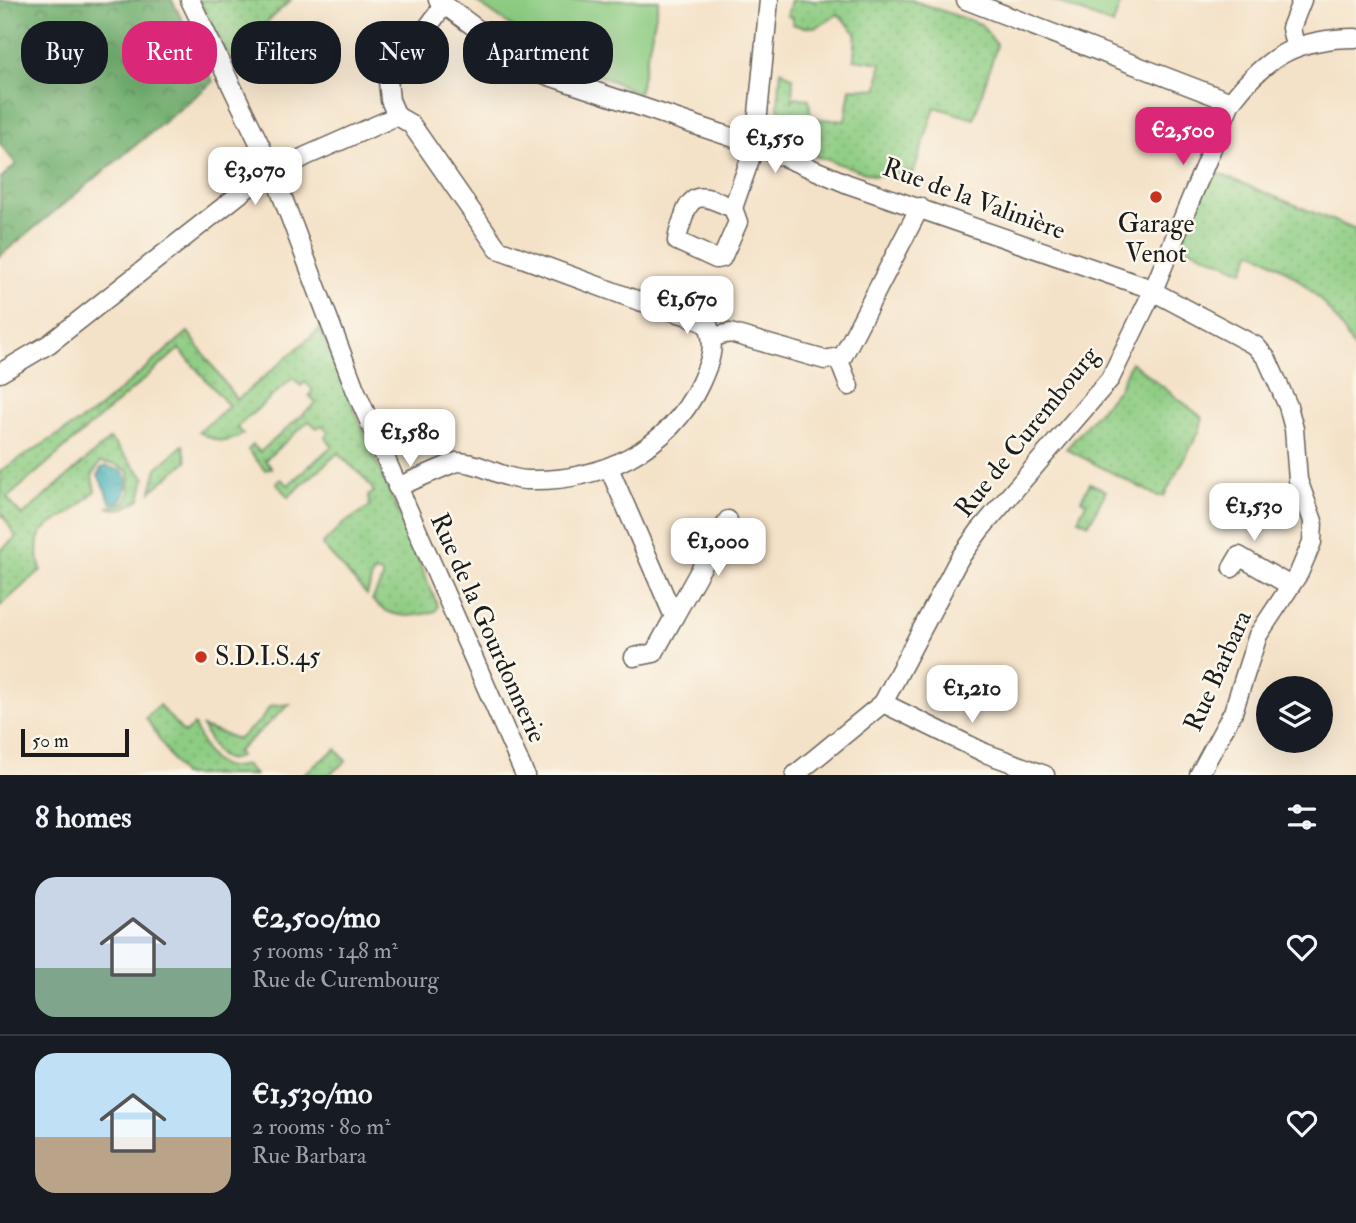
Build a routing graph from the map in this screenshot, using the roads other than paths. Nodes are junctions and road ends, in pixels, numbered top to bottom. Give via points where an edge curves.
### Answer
1 (190, 0) edge
2 (769, 0) edge
3 (966, 0) edge
4 (1301, 0) edge
5 (441, 2) edge
6 (1356, 38) edge
7 (1295, 46) junction
8 (1231, 102) junction
9 (397, 116) junction
10 (755, 145) junction
11 (273, 172) junction
12 (920, 207) junction
13 (733, 208) dead end
14 (1152, 293) junction
15 (712, 337) junction
16 (838, 358) junction
17 (0, 373) edge
18 (849, 386) dead end
19 (609, 468) junction
20 (397, 487) junction
21 (728, 520) dead end
22 (1232, 568) dead end
23 (1289, 585) junction
24 (674, 617) junction
25 (634, 657) dead end
26 (883, 703) junction
27 (525, 775) edge
28 (796, 775) edge
29 (1045, 775) edge
30 (1199, 775) edge

1 - 11 street, Rue de la Gourdonnerie
2 - 10 street
3 - 8 street
4 - 7 street via 1291,27
5 - 9 street via 388,81
5 - 10 street, Rue de la Valinière via 545,75
6 - 7 street, Rue de Curembourg
7 - 8 street, Rue de Curembourg via 1260,67
8 - 14 street, Rue de Curembourg
9 - 11 street
9 - 15 street via 411,124 498,249 698,319 709,327
10 - 12 street, Rue de la Valinière via 848,184
10 - 13 street
11 - 17 street via 50,344
11 - 20 street, Rue de la Gourdonnerie via 355,390
12 - 14 street, Rue de la Valinière
12 - 16 street via 847,351
14 - 23 street, Rue Barbara via 1245,338 1266,359 1279,383 1294,429 1298,480 1313,531 1308,554
14 - 26 street, Rue de Curembourg via 1110,379 959,559
15 - 16 street via 730,334 825,360
15 - 19 street via 710,363 678,418 657,440
16 - 18 street
19 - 20 street via 561,480 525,480 467,462
19 - 24 street
20 - 27 street, Rue de la Gourdonnerie
21 - 24 street
22 - 23 street via 1239,556
23 - 30 street, Rue Barbara via 1254,644 1233,712
24 - 25 street via 654,653
26 - 28 street, Rue de Curembourg
26 - 29 street via 985,753

